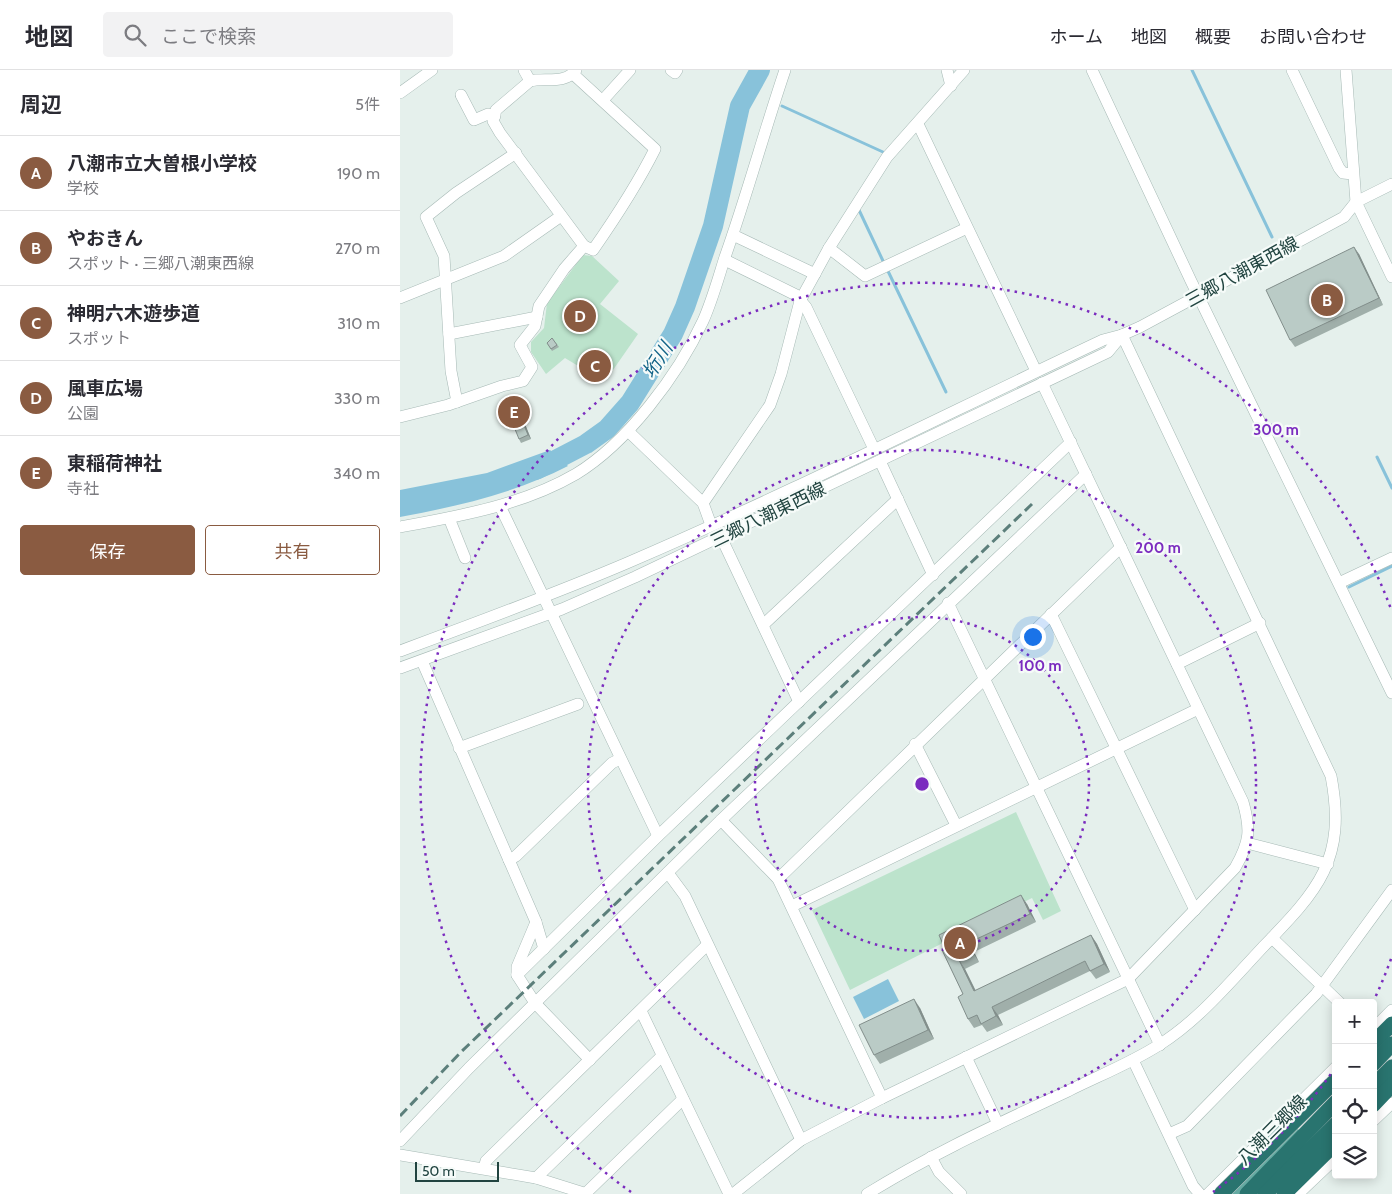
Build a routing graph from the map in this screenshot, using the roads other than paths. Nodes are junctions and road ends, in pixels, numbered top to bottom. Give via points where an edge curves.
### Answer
1 (432, 70) edge
2 (524, 70) edge
3 (630, 70) edge
4 (671, 70) edge
5 (677, 70) edge
6 (785, 70) edge
7 (947, 70) edge
8 (964, 70) edge
9 (1092, 70) edge
10 (1292, 70) edge
11 (1346, 70) edge
12 (574, 72) edge
13 (530, 81) junction
14 (951, 86) junction
15 (400, 93) edge
16 (461, 95) dead end
17 (603, 100) junction
18 (495, 116) junction
19 (918, 124) junction
20 (516, 153) junction
21 (1353, 174) junction
22 (1392, 184) edge
23 (1356, 202) junction
24 (561, 216) junction
25 (967, 228) junction
26 (733, 235) junction
27 (584, 246) junction
28 (829, 248) junction
29 (725, 260) junction
30 (815, 274) junction
31 (1392, 277) edge
32 (445, 279) junction
33 (1199, 296) junction
34 (400, 298) edge
35 (800, 301) junction
36 (537, 317) junction
37 (449, 334) junction
38 (1122, 335) junction
39 (1036, 371) junction
40 (1042, 383) junction
41 (457, 402) junction
42 (400, 417) edge
43 (629, 432) junction
44 (1071, 442) junction
45 (874, 449) junction
46 (880, 461) junction
47 (1086, 474) junction
48 (898, 499) junction
49 (703, 503) junction
50 (500, 506) junction
51 (448, 518) junction
52 (711, 525) junction
53 (400, 527) edge
54 (721, 537) junction
55 (1121, 547) junction
56 (466, 558) dead end
57 (1392, 558) edge
58 (933, 575) junction
59 (1339, 583) junction
60 (544, 598) junction
61 (948, 603) junction
62 (551, 613) junction
63 (1052, 614) junction
64 (1260, 623) junction
65 (763, 624) junction
66 (400, 651) edge
67 (422, 661) junction
68 (1177, 664) junction
69 (400, 668) edge
70 (985, 678) junction
71 (1392, 693) edge
72 (799, 702) junction
73 (578, 704) dead end
74 (1198, 709) junction
75 (915, 744) junction
76 (459, 748) junction
77 (1117, 748) junction
78 (620, 759) junction
79 (1036, 787) junction
80 (722, 820) junction
81 (956, 826) junction
82 (658, 836) junction
83 (1248, 843) junction
84 (509, 860) junction
85 (1328, 864) junction
86 (668, 873) junction
87 (778, 879) junction
88 (1392, 890) edge
89 (792, 906) junction
90 (1196, 910) junction
91 (536, 922) junction
92 (1272, 938) junction
93 (707, 945) junction
94 (544, 949) junction
95 (517, 975) junction
96 (1128, 979) junction
97 (1323, 986) junction
98 (1336, 999) edge
99 (535, 1003) junction
100 (1392, 1010) edge
101 (641, 1011) junction
102 (1387, 1033) edge
103 (1160, 1045) junction
104 (1377, 1048) edge
105 (1377, 1055) edge
106 (662, 1056) junction
107 (966, 1057) junction
108 (590, 1060) junction
109 (1133, 1060) junction
110 (1392, 1066) edge
111 (1332, 1071) edge
112 (1392, 1076) edge
113 (1377, 1082) edge
114 (1332, 1084) edge
115 (1392, 1085) edge
116 (1377, 1093) edge
117 (1332, 1097) edge
118 (882, 1098) junction
119 (683, 1100) junction
120 (1377, 1101) edge
121 (1332, 1106) edge
122 (1391, 1106) edge
123 (1377, 1118) edge
124 (998, 1124) junction
125 (1332, 1128) edge
126 (1300, 1130) junction
127 (1272, 1132) junction
128 (1169, 1134) junction
129 (1332, 1139) edge
130 (801, 1140) junction
131 (400, 1141) edge
132 (1332, 1147) edge
133 (400, 1155) edge
134 (931, 1157) junction
135 (1332, 1162) edge
136 (484, 1168) junction
137 (536, 1178) junction
138 (586, 1194) edge
139 (729, 1194) edge
140 (733, 1194) edge
141 (867, 1194) edge
142 (961, 1194) edge
143 (1200, 1194) edge
144 (1208, 1194) edge
145 (1221, 1194) edge
146 (1234, 1194) edge
147 (1247, 1194) edge
148 (1265, 1194) edge
149 (1276, 1194) edge
150 (1284, 1194) edge
151 (1298, 1194) edge

1 - 15 street
2 - 13 street
3 - 17 street
4 - 5 street via 675,73
6 - 26 street
7 - 14 street
8 - 14 street
9 - 33 street
10 - 21 street via 1339,168 1343,173
11 - 21 street
12 - 13 street via 548,82
12 - 17 street
13 - 18 street via 496,110
14 - 19 street
16 - 18 street via 474,120 488,114
17 - 27 street via 655,149 628,200 592,250
18 - 20 street via 493,121 500,134
19 - 25 street
19 - 28 street via 887,157
20 - 24 street
20 - 32 street via 426,217 444,256
21 - 23 street
22 - 23 street, 三郷八潮東西線
23 - 31 street
23 - 33 street, 三郷八潮東西線 via 1344,217
24 - 27 street
24 - 32 street via 504,256
25 - 28 street via 864,276
25 - 39 street
26 - 29 street
26 - 30 street
27 - 36 street via 539,306
28 - 30 street
29 - 35 street via 796,295
29 - 43 street via 694,339
30 - 35 street
32 - 34 street
32 - 37 street
33 - 38 street, 三郷八潮東西線
33 - 59 street
35 - 45 street via 806,307
35 - 49 street via 770,405
36 - 37 street
36 - 41 street via 535,326 520,345 532,367 524,381
37 - 41 street
38 - 39 street, 三郷八潮東西線 via 1102,340
38 - 40 street, 三郷八潮東西線 via 1108,352
38 - 64 street
39 - 45 street, 三郷八潮東西線
40 - 44 street
40 - 46 street, 三郷八潮東西線
41 - 42 street
43 - 49 street
43 - 50 street via 578,473
44 - 47 street
44 - 58 street
45 - 52 street, 三郷八潮東西線
46 - 48 street
46 - 54 street, 三郷八潮東西線
47 - 55 street
47 - 61 street
48 - 58 street
48 - 65 street
49 - 52 street
50 - 51 street
50 - 60 street
51 - 53 street
51 - 56 street
52 - 60 street, 三郷八潮東西線
54 - 62 street, 三郷八潮東西線
54 - 65 street
55 - 63 street
55 - 68 street
57 - 59 street
58 - 72 street
59 - 71 street
60 - 62 street
60 - 66 street, 三郷八潮東西線
61 - 70 street
61 - 80 street
62 - 67 street, 三郷八潮東西線
62 - 78 street
63 - 70 street
63 - 77 street
64 - 68 street
64 - 85 street via 1330,776 1336,817
65 - 72 street
67 - 69 street, 三郷八潮東西線
67 - 76 street
68 - 74 street
70 - 75 street
70 - 79 street
72 - 82 street
73 - 76 street
74 - 77 street
74 - 83 street via 1243,802 1249,825
75 - 81 street
75 - 87 street
76 - 84 street
77 - 79 street
77 - 90 street
78 - 82 street
78 - 84 street
79 - 81 street
79 - 96 street
80 - 86 street
80 - 87 street
81 - 89 street
82 - 94 street
83 - 85 street
83 - 90 street via 1235,868
84 - 91 street
85 - 92 street via 1313,892
86 - 93 street via 685,896
86 - 99 street
87 - 89 street
88 - 97 street
89 - 118 street
90 - 96 street
91 - 94 street
91 - 95 street via 517,967
92 - 97 street
92 - 103 street via 1214,999
93 - 101 street
93 - 130 street
94 - 95 street
95 - 99 street
96 - 103 street
96 - 107 street
97 - 98 street
97 - 128 street via 1187,1126
99 - 108 street
99 - 131 street
100 - 102 street
101 - 106 street
101 - 108 street
102 - 104 main road
102 - 105 highway
103 - 109 street
106 - 119 street
106 - 137 street
107 - 118 street
107 - 124 street
108 - 136 street via 486,1161
109 - 124 street
109 - 128 street
110 - 113 highway
111 - 127 street
112 - 116 main road
114 - 145 highway, bridge
115 - 120 highway
117 - 126 main road, 八潮三郷線
118 - 130 street
119 - 138 street
119 - 139 street
121 - 147 highway
122 - 123 street
124 - 134 street
125 - 148 highway
126 - 127 street
126 - 146 main road, 八潮三郷線
127 - 144 street
128 - 143 street via 1193,1186
129 - 149 main road
130 - 140 street
132 - 150 highway
133 - 136 street
134 - 141 street
134 - 142 street via 939,1172
135 - 151 street
136 - 137 street
137 - 138 street

